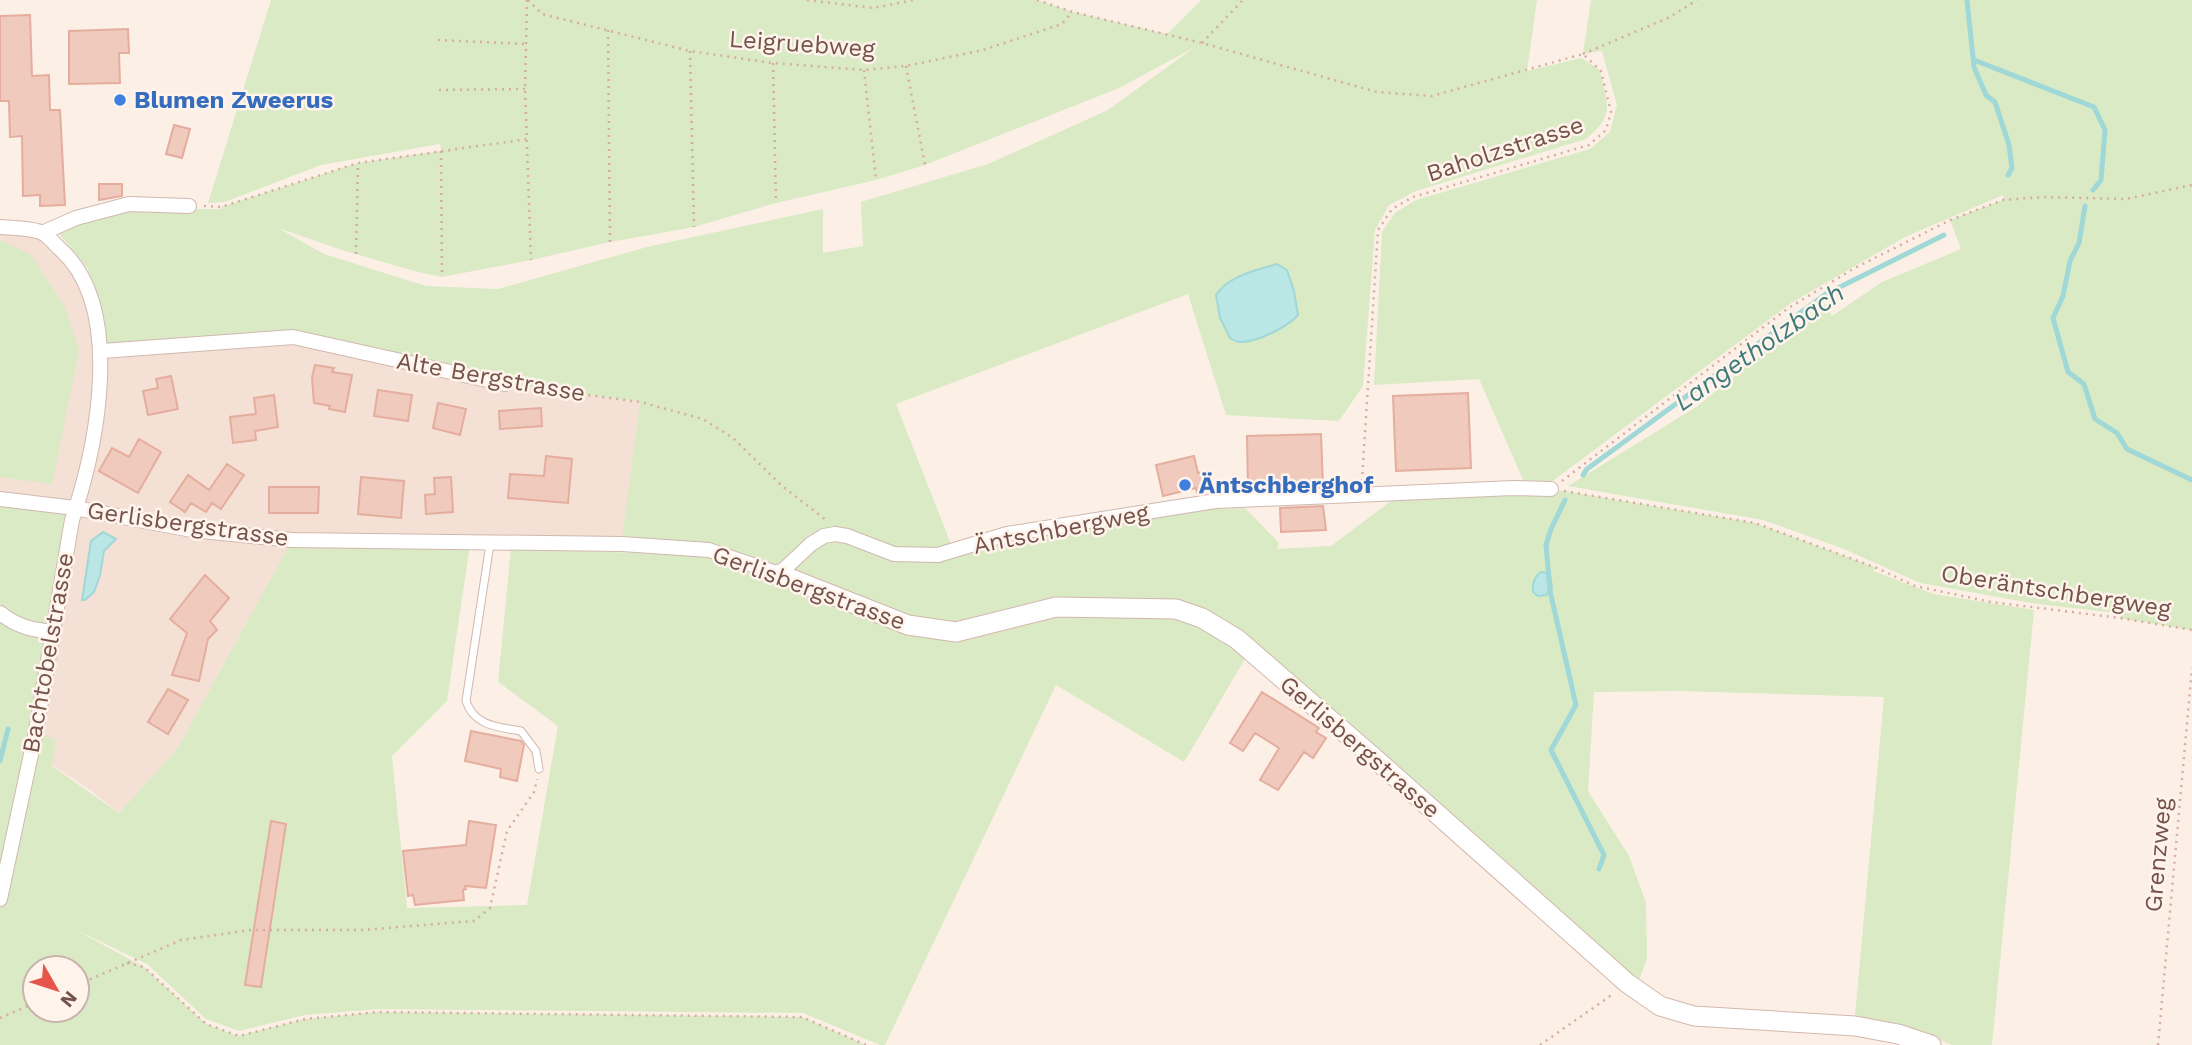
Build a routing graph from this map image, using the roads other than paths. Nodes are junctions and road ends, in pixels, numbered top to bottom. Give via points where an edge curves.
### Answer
1 (188, 205) road end
2 (0, 227) edge
3 (42, 233) junction
4 (102, 351) junction
5 (505, 384) road end
6 (1551, 489) road end
7 (0, 499) edge
8 (75, 508) junction
9 (490, 544) junction
10 (779, 574) junction
11 (0, 613) edge
12 (54, 632) junction
13 (540, 769) road end
14 (0, 899) edge
15 (1931, 1045) edge

1 - 3 street via 129,204
2 - 3 street
3 - 4 street, Bachtobelstrasse via 70,257 87,286
4 - 5 street, Alte Bergstrasse via 292,337
4 - 8 street, Bachtobelstrasse via 100,392
6 - 10 street, Äntschbergweg via 1216,501 1007,534 938,555 894,554 835,534 811,544
7 - 8 street, Gerlisbergstrasse
8 - 9 street, Gerlisbergstrasse via 192,530 292,540
8 - 12 street, Bachtobelstrasse
9 - 10 street, Gerlisbergstrasse via 622,544 709,551
9 - 13 lane via 466,701 469,712 486,725 521,731 536,751
10 - 15 street, Gerlisbergstrasse via 908,625 956,632 1056,607 1176,609 1202,618 1237,639 1626,984 1660,1006 1694,1016 1855,1026
11 - 12 street via 29,629
12 - 14 street, Bachtobelstrasse

